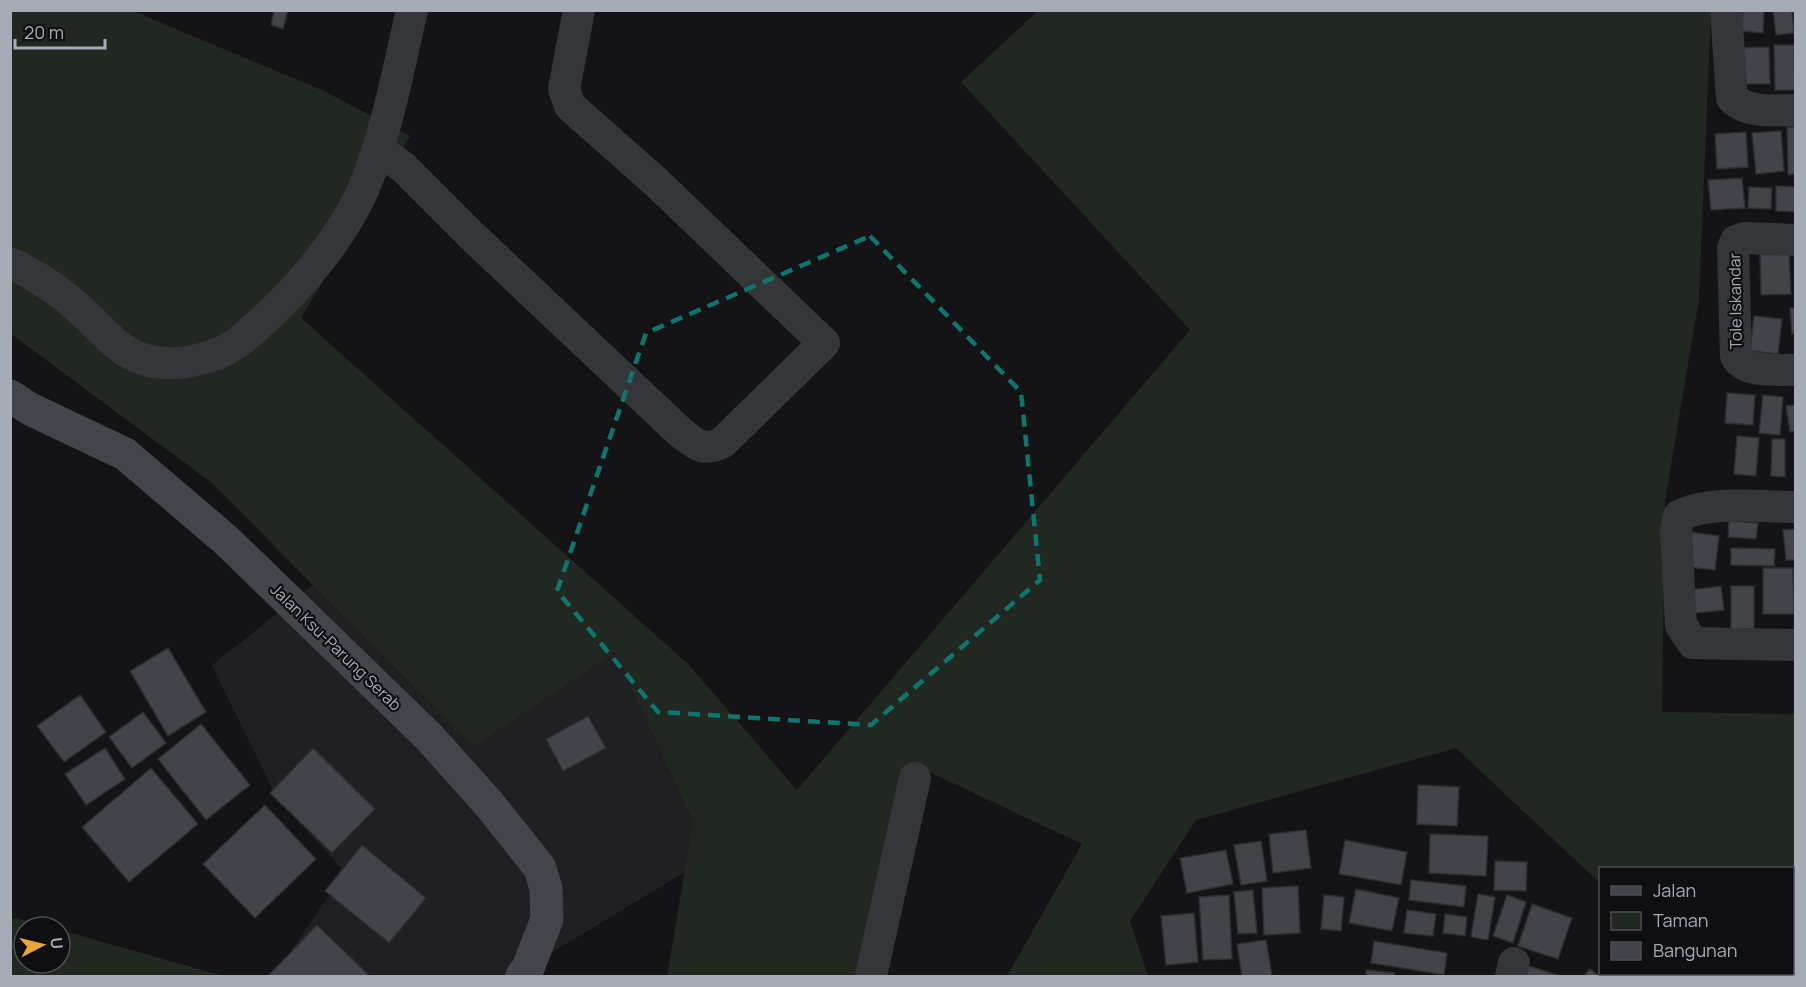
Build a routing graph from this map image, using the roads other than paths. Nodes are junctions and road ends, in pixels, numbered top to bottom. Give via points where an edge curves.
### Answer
1 (412, 10) edge
2 (579, 10) edge
3 (1725, 10) edge
4 (1796, 110) edge
5 (378, 149) junction
6 (1796, 240) edge
7 (10, 263) edge
8 (1796, 370) edge
9 (10, 396) edge
10 (1796, 507) edge
11 (1796, 645) edge
12 (915, 778) dead end
13 (522, 976) edge
14 (871, 976) edge

1 - 5 street
2 - 5 street via 564,89 570,105 824,343 722,443 706,448 680,432 404,168
3 - 4 street via 1732,98 1754,110
5 - 7 street via 362,191 336,237 271,314 238,343 220,352 167,363 129,354 64,296
6 - 8 street, Tole Iskandar via 1745,238 1736,241 1733,248 1739,363
9 - 13 street, Jalan Ksu-Parung Serab via 125,454 227,540 429,737 489,804 540,868 546,889 547,919
10 - 11 street via 1690,510 1679,516 1676,530 1681,626 1693,643
12 - 14 street

